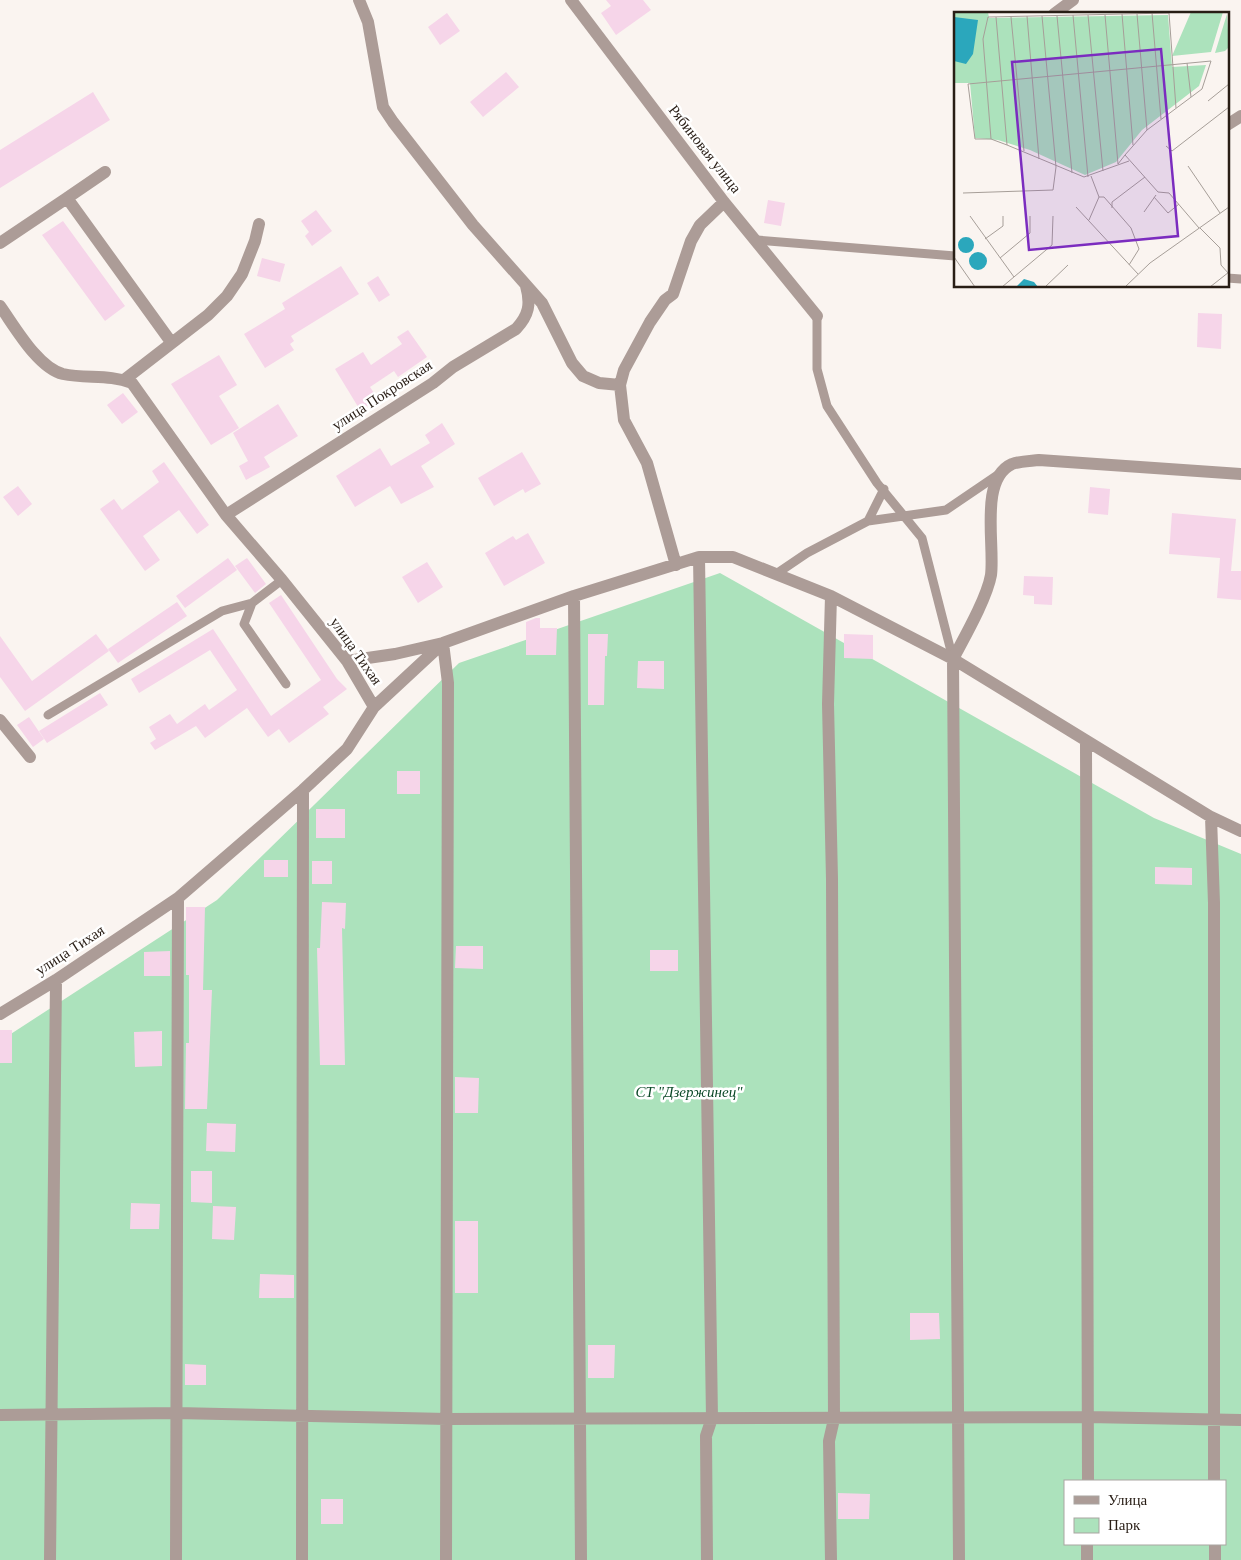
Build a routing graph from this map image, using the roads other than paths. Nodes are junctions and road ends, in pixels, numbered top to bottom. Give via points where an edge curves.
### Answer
1 (359, 0) edge
2 (571, 0) edge
3 (1073, 0) edge
4 (1057, 12) edge
5 (1241, 116) edge
6 (1228, 124) edge
7 (105, 172) dead end
8 (68, 198) junction
9 (724, 202) junction
10 (258, 224) dead end
11 (757, 240) junction
12 (0, 243) edge
13 (954, 256) edge
14 (1228, 278) edge
15 (1241, 279) edge
16 (526, 286) junction
17 (0, 306) edge
18 (817, 316) joint
19 (171, 342) junction
20 (124, 380) junction
21 (620, 385) junction
22 (999, 474) junction
23 (1241, 474) edge
24 (884, 489) junction
25 (226, 515) junction
26 (905, 517) junction
27 (868, 521) junction
28 (699, 557) junction
29 (676, 565) junction
30 (776, 574) junction
31 (282, 580) junction
32 (574, 596) junction
33 (831, 596) junction
34 (252, 603) junction
35 (443, 643) junction
36 (953, 659) junction
37 (347, 661) junction
38 (286, 684) dead end
39 (374, 707) junction
40 (48, 715) dead end
41 (0, 720) edge
42 (1086, 741) junction
43 (30, 757) dead end
44 (303, 790) junction
45 (1211, 817) junction
46 (1241, 832) edge
47 (178, 898) junction
48 (56, 980) junction
49 (0, 1014) edge
50 (176, 1412) junction
51 (303, 1414) junction
52 (0, 1415) edge
53 (50, 1415) junction
54 (958, 1417) junction
55 (1088, 1417) junction
56 (712, 1418) junction
57 (447, 1419) junction
58 (834, 1419) junction
59 (580, 1420) junction
60 (1214, 1420) junction
61 (1241, 1420) edge
62 (1088, 1480) edge
63 (1214, 1480) edge
64 (1087, 1545) edge
65 (1215, 1545) edge
66 (50, 1560) edge
67 (176, 1560) edge
68 (302, 1560) edge
69 (446, 1560) edge
70 (581, 1560) edge
71 (707, 1560) edge
72 (831, 1560) edge
73 (959, 1560) edge
74 (1087, 1560) edge
75 (1215, 1560) edge

1 - 16 street via 368,22 383,107 473,225
2 - 9 street, Рябиновая улица
3 - 4 street
5 - 6 street
7 - 8 street
8 - 12 street
8 - 19 street
9 - 11 street, Рябиновая улица
9 - 21 street via 700,226 691,241 673,294 650,322 624,370
10 - 19 street via 256,241 242,274 227,296 208,315
11 - 13 lane
11 - 18 street, Рябиновая улица
14 - 15 lane
16 - 21 street via 542,303 572,363 582,376 599,384
16 - 25 street, улица Покровская via 530,304 516,329
17 - 20 street via 43,364 62,374
18 - 24 lane via 818,369 827,406
19 - 20 street
20 - 25 street, улица Тихая via 132,383
21 - 29 street via 624,420 647,463
22 - 23 street via 1013,464 1039,460
22 - 26 lane via 946,510
22 - 36 street via 992,496 990,576 974,620
24 - 26 lane
24 - 27 lane
25 - 31 street, улица Тихая
26 - 27 lane
26 - 36 lane via 922,538
27 - 30 lane via 807,553
28 - 29 street
28 - 30 street via 733,557
28 - 56 street
29 - 32 street
30 - 33 street
31 - 34 lane
31 - 37 street, улица Тихая
32 - 35 street
32 - 59 street
33 - 36 street
33 - 58 street via 828,704 832,879
34 - 38 lane via 244,624
34 - 40 lane via 222,610
35 - 37 street
35 - 39 street
35 - 57 street via 448,683
36 - 42 street
36 - 54 street
37 - 39 street, улица Тихая
39 - 44 street, улица Тихая via 347,749
41 - 43 street
42 - 45 street
42 - 55 street
44 - 47 street, улица Тихая
44 - 51 street
45 - 46 street
45 - 60 street via 1214,903
47 - 48 street, улица Тихая
47 - 50 street
48 - 49 street, улица Тихая
48 - 53 street
50 - 51 street
50 - 53 street
50 - 67 street
51 - 57 street
51 - 68 street
52 - 53 street
53 - 66 street
54 - 55 street
54 - 58 street
54 - 73 street
55 - 60 street
55 - 62 street
56 - 58 street
56 - 59 street
56 - 71 street via 706,1436
57 - 59 street
57 - 69 street
58 - 72 street via 829,1441
59 - 70 street
60 - 61 street
60 - 63 street
64 - 74 street
65 - 75 street

